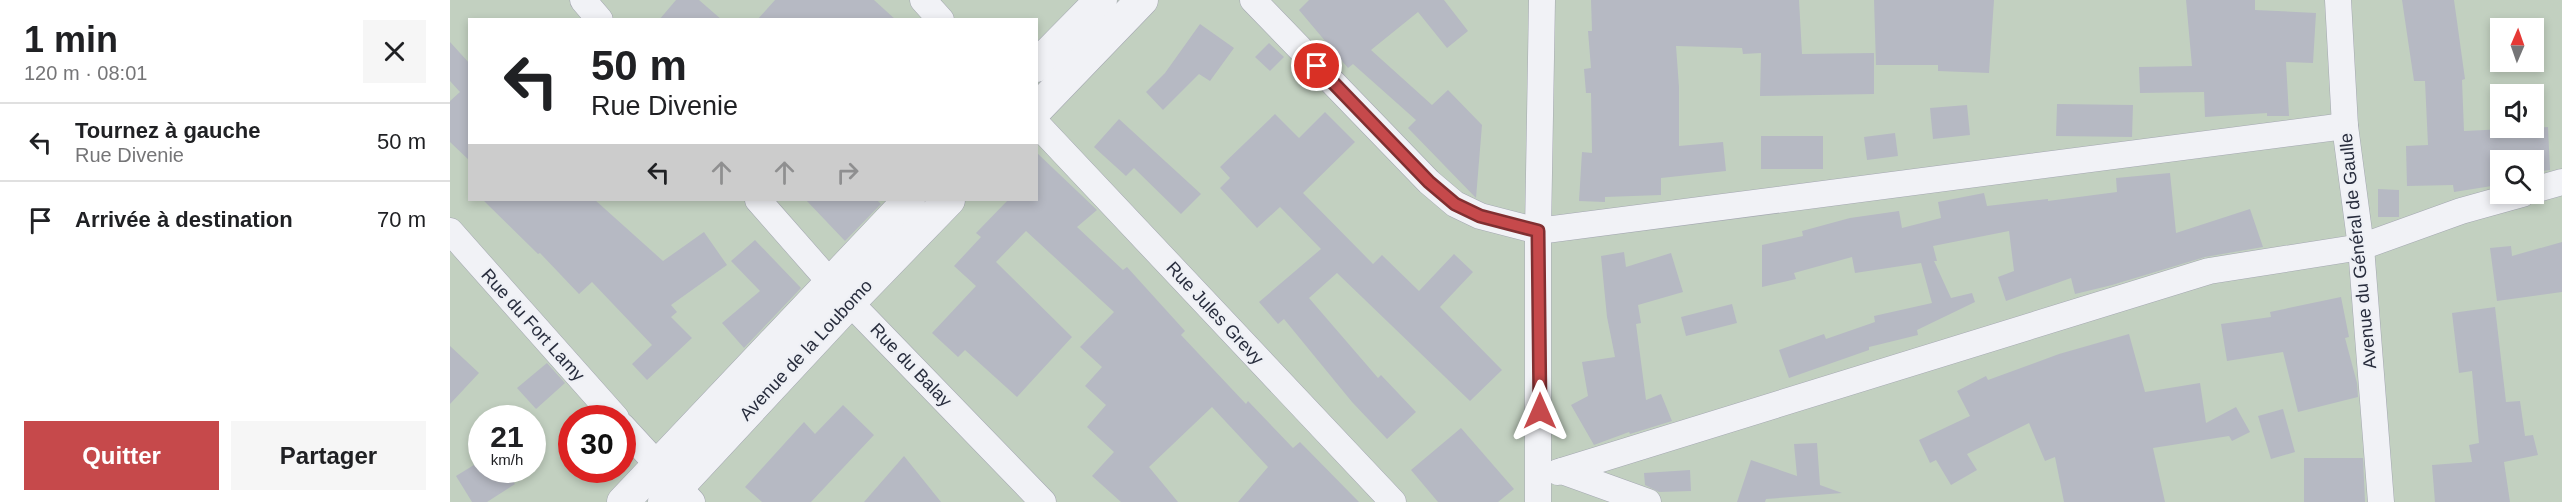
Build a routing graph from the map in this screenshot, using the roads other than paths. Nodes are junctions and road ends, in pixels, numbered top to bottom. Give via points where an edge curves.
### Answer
1 (583, 0) edge
2 (923, 0) edge
3 (1101, 0) edge
4 (1142, 0) edge
5 (1253, 0) edge
6 (1542, 0) edge
7 (2338, 0) edge
8 (598, 18) edge
9 (939, 18) edge
10 (1038, 64) edge
11 (1038, 108) edge
12 (1038, 125) edge
13 (2345, 126) junction
14 (2562, 182) edge
15 (2544, 187) edge
16 (759, 201) edge
17 (908, 201) edge
18 (948, 201) edge
19 (2490, 203) edge
20 (450, 231) edge
21 (1538, 231) junction
22 (2361, 247) junction
23 (840, 292) junction
24 (604, 405) edge
25 (636, 443) edge
26 (1547, 484) edge
27 (673, 489) edge
28 (623, 502) edge
29 (1043, 502) edge
30 (1393, 502) edge
31 (1648, 502) edge
32 (2380, 502) edge

1 - 8 street
2 - 9 street
3 - 10 street
4 - 11 street
5 - 21 street via 1455,204 1480,216
6 - 21 street
7 - 13 street, Avenue du Général de Gaulle
12 - 30 street, Rue Jules Grevy
13 - 21 street
13 - 22 street, Avenue du Général de Gaulle
14 - 15 street
16 - 23 street, Rue du Balay
17 - 23 street, Avenue de la Loubomo
18 - 23 street, Avenue de la Loubomo
19 - 22 street
20 - 24 street, Rue du Fort Lamy
21 - 26 street
22 - 26 street via 2209,271
22 - 32 street, Avenue du Général de Gaulle
23 - 27 street, Avenue de la Loubomo
23 - 29 street, Rue du Balay
25 - 27 street
26 - 31 street
27 - 28 street, Avenue de la Loubomo

